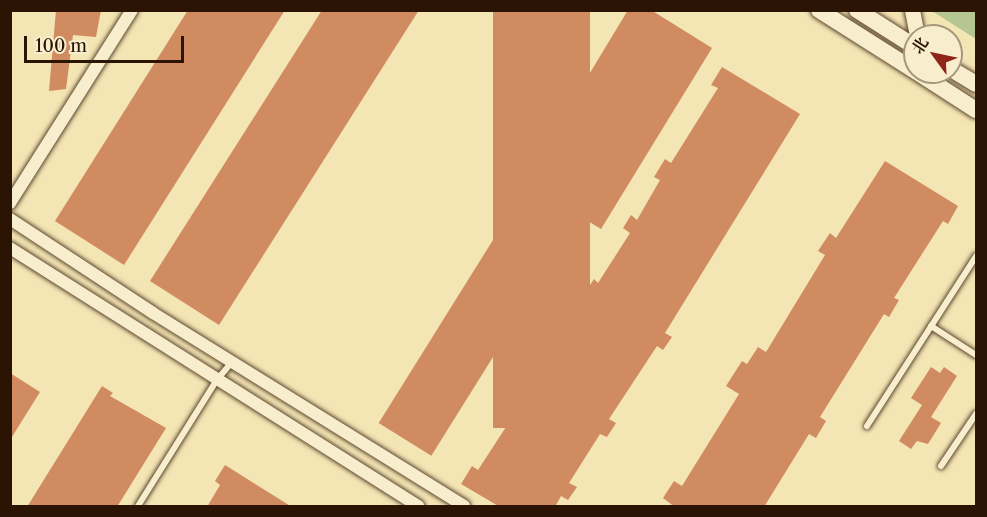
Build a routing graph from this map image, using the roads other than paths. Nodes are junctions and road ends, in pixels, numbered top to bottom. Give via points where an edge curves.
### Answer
1 (132, 10) edge
2 (819, 10) edge
3 (857, 10) edge
4 (903, 39) edge
5 (903, 63) edge
6 (963, 76) edge
7 (936, 84) edge
8 (976, 84) edge
9 (976, 110) edge
10 (10, 203) edge
11 (10, 219) edge
12 (10, 248) edge
13 (976, 256) edge
14 (931, 326) junction
15 (976, 354) edge
16 (232, 362) junction
17 (216, 381) junction
18 (976, 414) edge
19 (867, 426) dead end
20 (941, 466) dead end
21 (138, 507) edge
22 (418, 507) edge
23 (464, 507) edge

1 - 10 street
2 - 5 main road
3 - 4 main road
6 - 8 main road
7 - 9 main road
11 - 16 street
12 - 17 street
13 - 14 lane
14 - 15 lane
14 - 19 lane
16 - 17 lane
16 - 23 street
17 - 21 lane
17 - 22 street
18 - 20 lane

